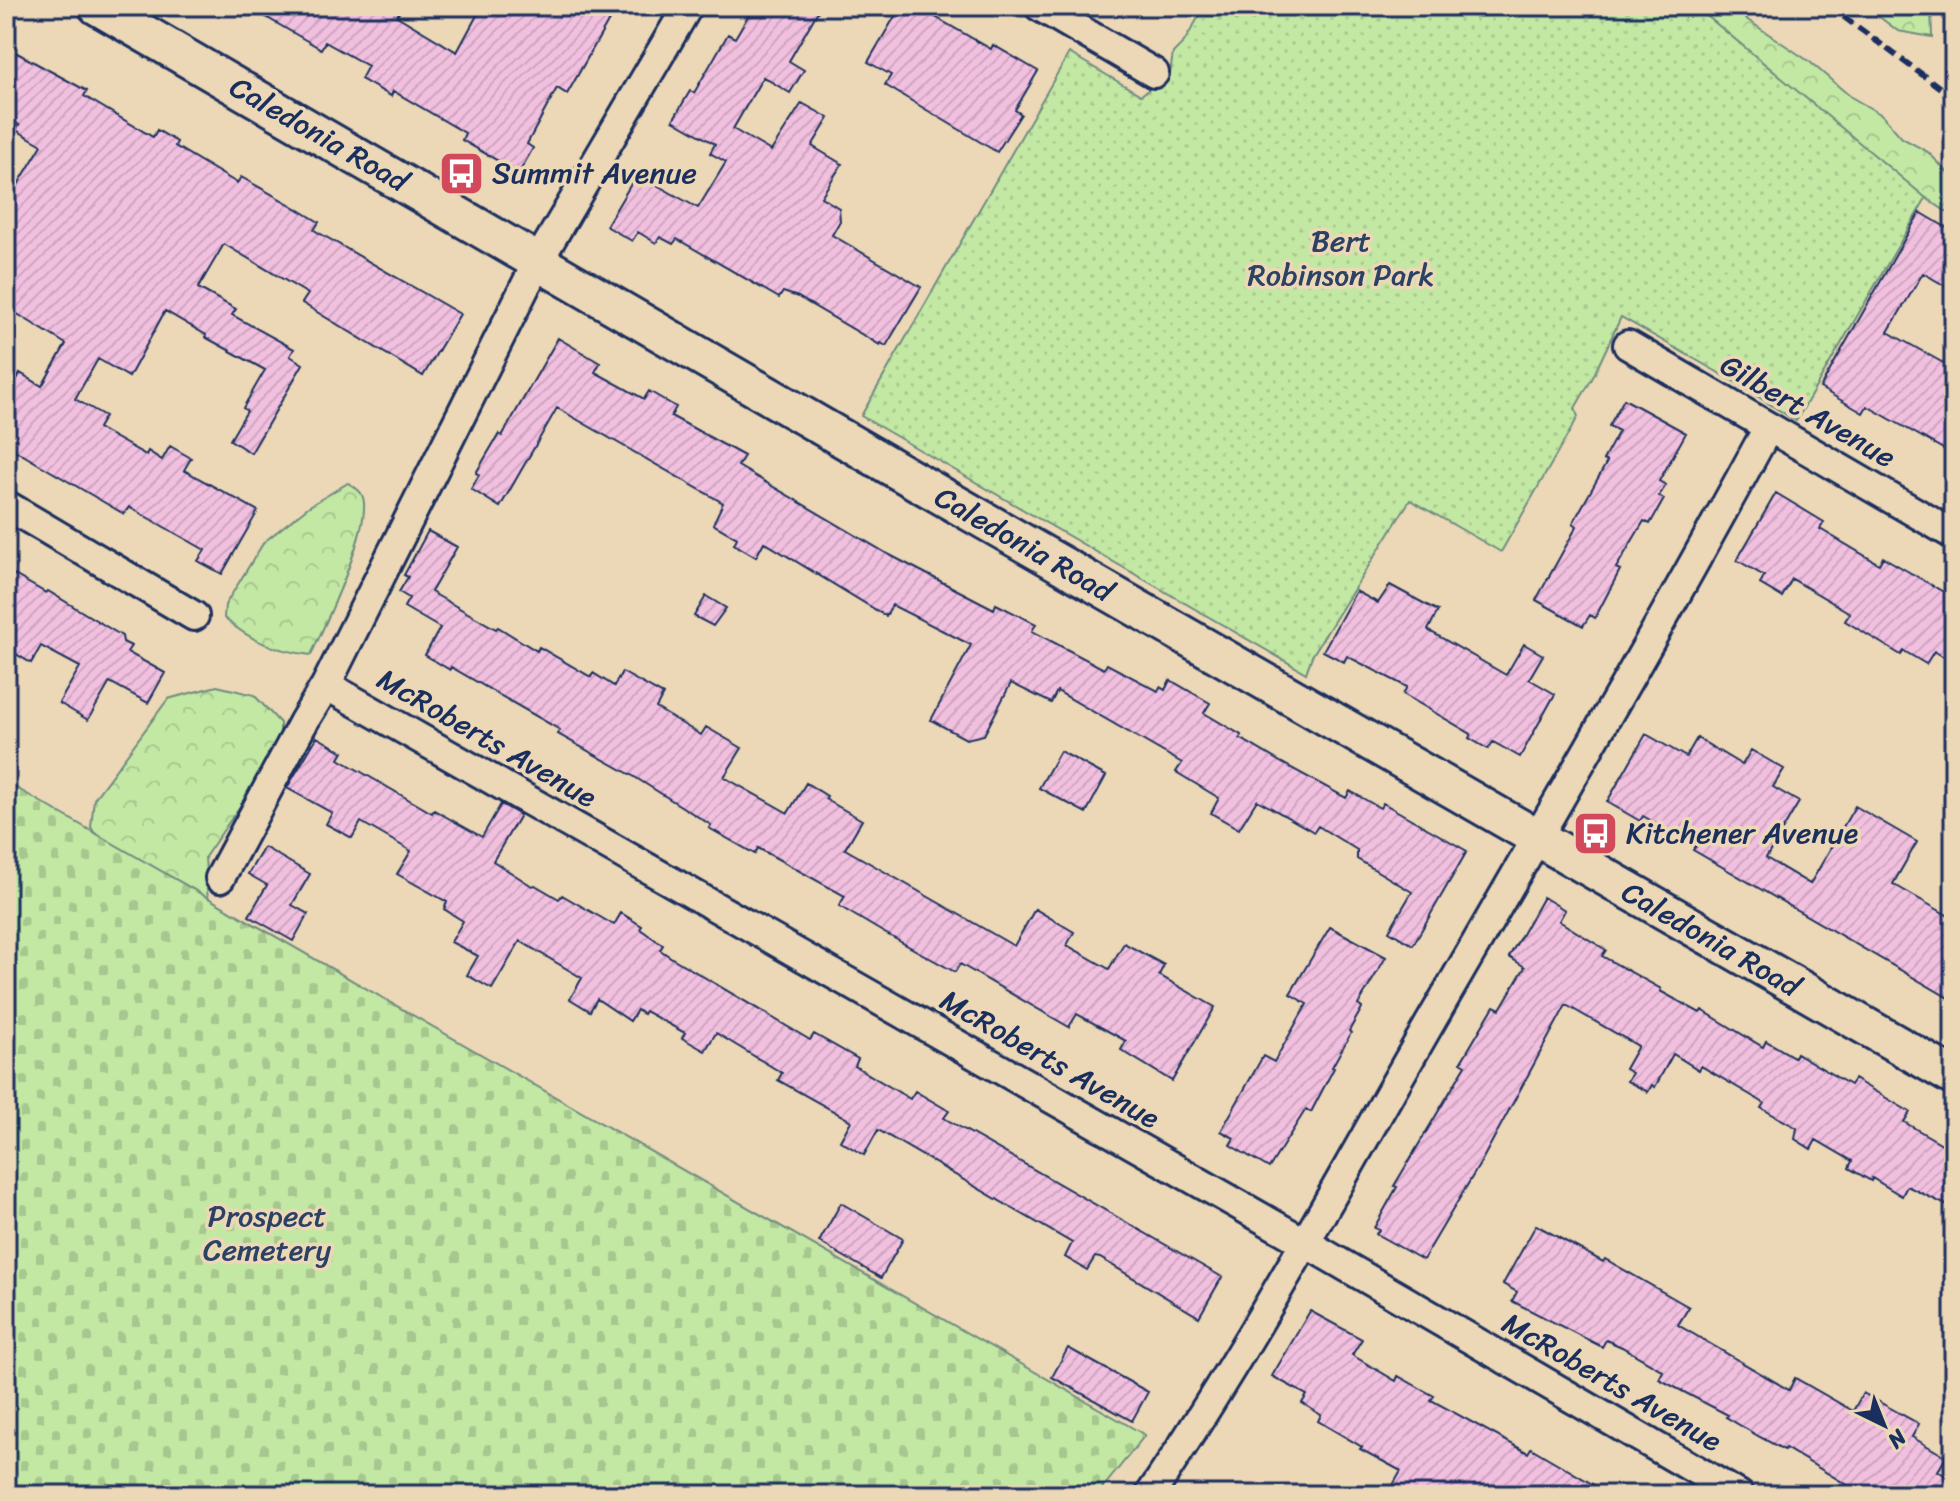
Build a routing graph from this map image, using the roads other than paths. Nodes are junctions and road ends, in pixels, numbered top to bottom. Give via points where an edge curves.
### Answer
1 (97, 6) edge
2 (688, 6) edge
3 (1039, 6) edge
4 (1154, 73) dead end
5 (537, 263) junction
6 (1628, 345) dead end
7 (1768, 428) junction
8 (6, 505) edge
9 (1954, 535) edge
10 (194, 616) dead end
11 (326, 685) junction
12 (1537, 837) junction
13 (220, 878) dead end
14 (1954, 1077) edge
15 (1304, 1242) junction
16 (1150, 1495) edge
17 (1739, 1495) edge

1 - 5 street, Caledonia Road
2 - 5 street
3 - 4 street
5 - 11 street
5 - 12 street, Caledonia Road
6 - 7 street, Gilbert Avenue
7 - 9 street, Gilbert Avenue
7 - 12 street
8 - 10 street
11 - 13 street
11 - 15 street, McRoberts Avenue
12 - 14 street, Caledonia Road
12 - 15 street
15 - 16 street
15 - 17 street, McRoberts Avenue

